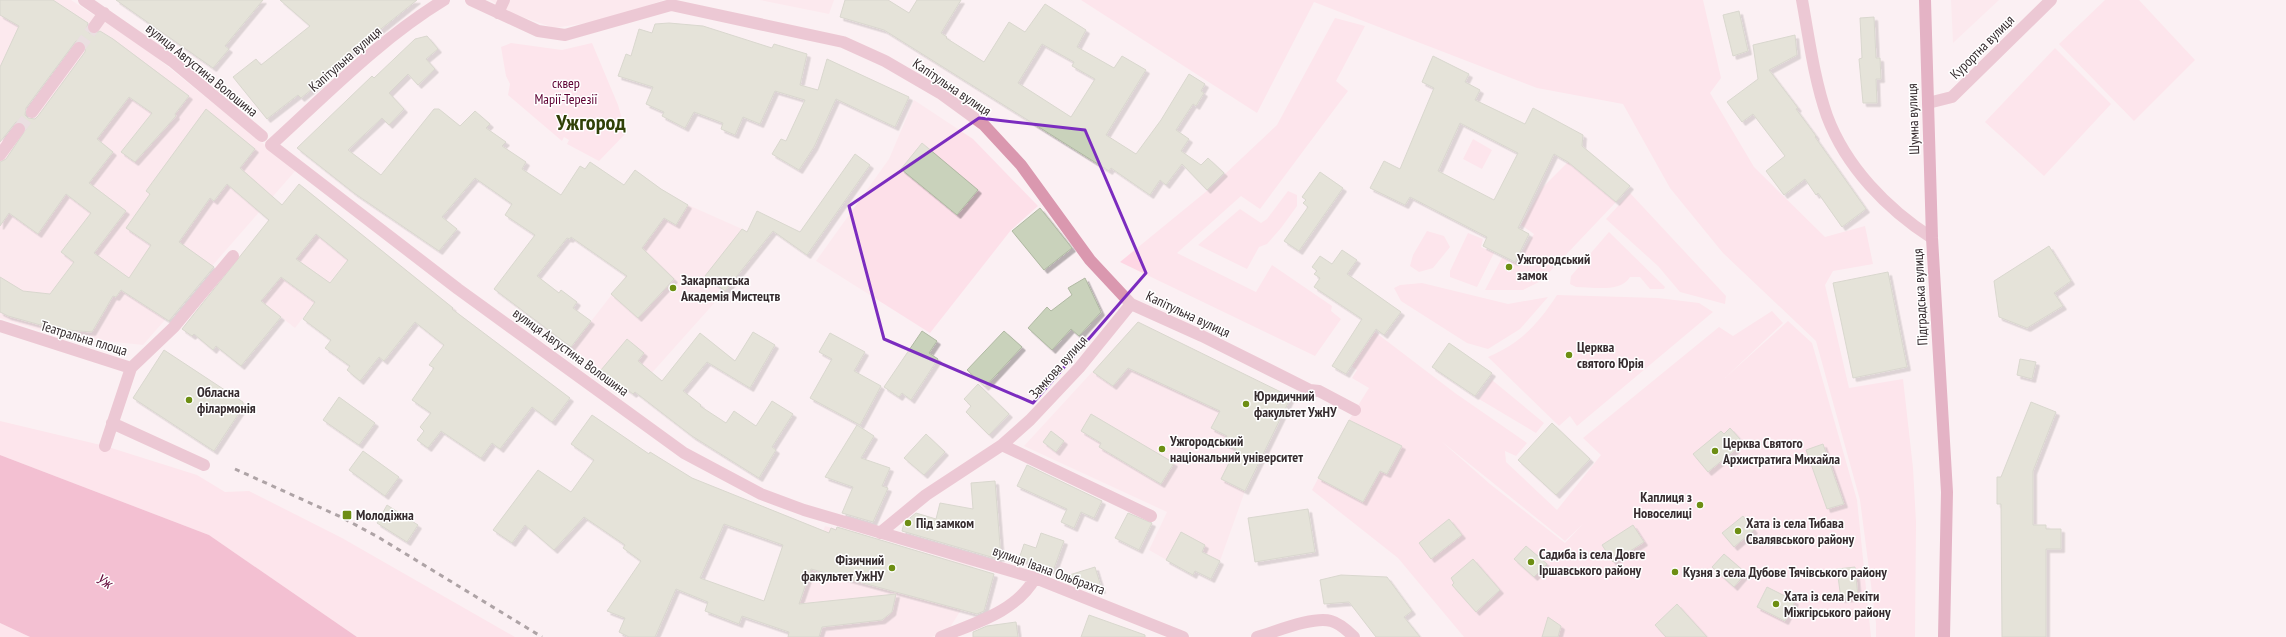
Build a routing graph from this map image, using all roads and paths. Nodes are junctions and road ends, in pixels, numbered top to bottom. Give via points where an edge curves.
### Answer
1 (84, 0) edge
2 (444, 0) edge
3 (470, 0) edge
4 (504, 0) edge
5 (1802, 0) edge
6 (1925, 0) edge
7 (2051, 0) edge
8 (672, 2) edge
9 (104, 13) junction
10 (498, 13) junction
11 (94, 27) tunnel mouth
12 (78, 48) tunnel mouth
13 (1928, 103) junction
14 (32, 112) tunnel mouth
15 (20, 129) tunnel mouth
16 (262, 136) dead end
17 (271, 145) joint
18 (0, 155) edge
19 (1932, 238) junction
20 (232, 256) dead end
21 (1131, 304) junction
22 (0, 326) edge
23 (131, 368) junction
24 (1355, 410) dead end
25 (112, 423) junction
26 (1002, 445) junction
27 (105, 446) dead end
28 (204, 465) dead end
29 (1151, 516) dead end
30 (880, 533) junction
31 (1035, 578) junction
32 (941, 637) edge
33 (1183, 637) edge
34 (1257, 637) edge
35 (1354, 637) edge
36 (1944, 637) edge

1 - 9 street, вулиця Августина Волошина
2 - 17 street, Капітульна вулиця via 422,13 373,53
3 - 10 street, Капітульна вулиця
4 - 10 street
5 - 19 street, Підградська вулиця via 1818,86 1837,138 1854,164 1884,200 1907,222
6 - 13 main road, Шумна вулиця
7 - 13 street, Курортна вулиця via 1952,97
8 - 10 street, Капітульна вулиця via 565,35 538,31
8 - 21 street, Капітульна вулиця via 843,42 886,61 940,92 984,125 1021,165 1090,260
9 - 11 street
9 - 16 street, вулиця Августина Волошина via 172,61
12 - 14 street
13 - 19 main road, Шумна вулиця
15 - 18 street
17 - 30 street, вулиця Августина Волошина via 458,289 684,452 761,494
19 - 36 main road, Підградська вулиця via 1947,492
20 - 23 street, Театральна площа via 174,327
21 - 24 street, Капітульна вулиця
21 - 26 street, Замкова вулиця via 1054,396
22 - 23 street, Театральна площа
23 - 25 street
25 - 27 street
25 - 28 street
26 - 29 street
26 - 30 street, Замкова вулиця via 926,495
30 - 31 street, вулиця Івана Ольбрахта
31 - 32 street via 1016,601 990,618
31 - 33 street, вулиця Івана Ольбрахта
34 - 35 street via 1309,622 1330,621 1348,630

